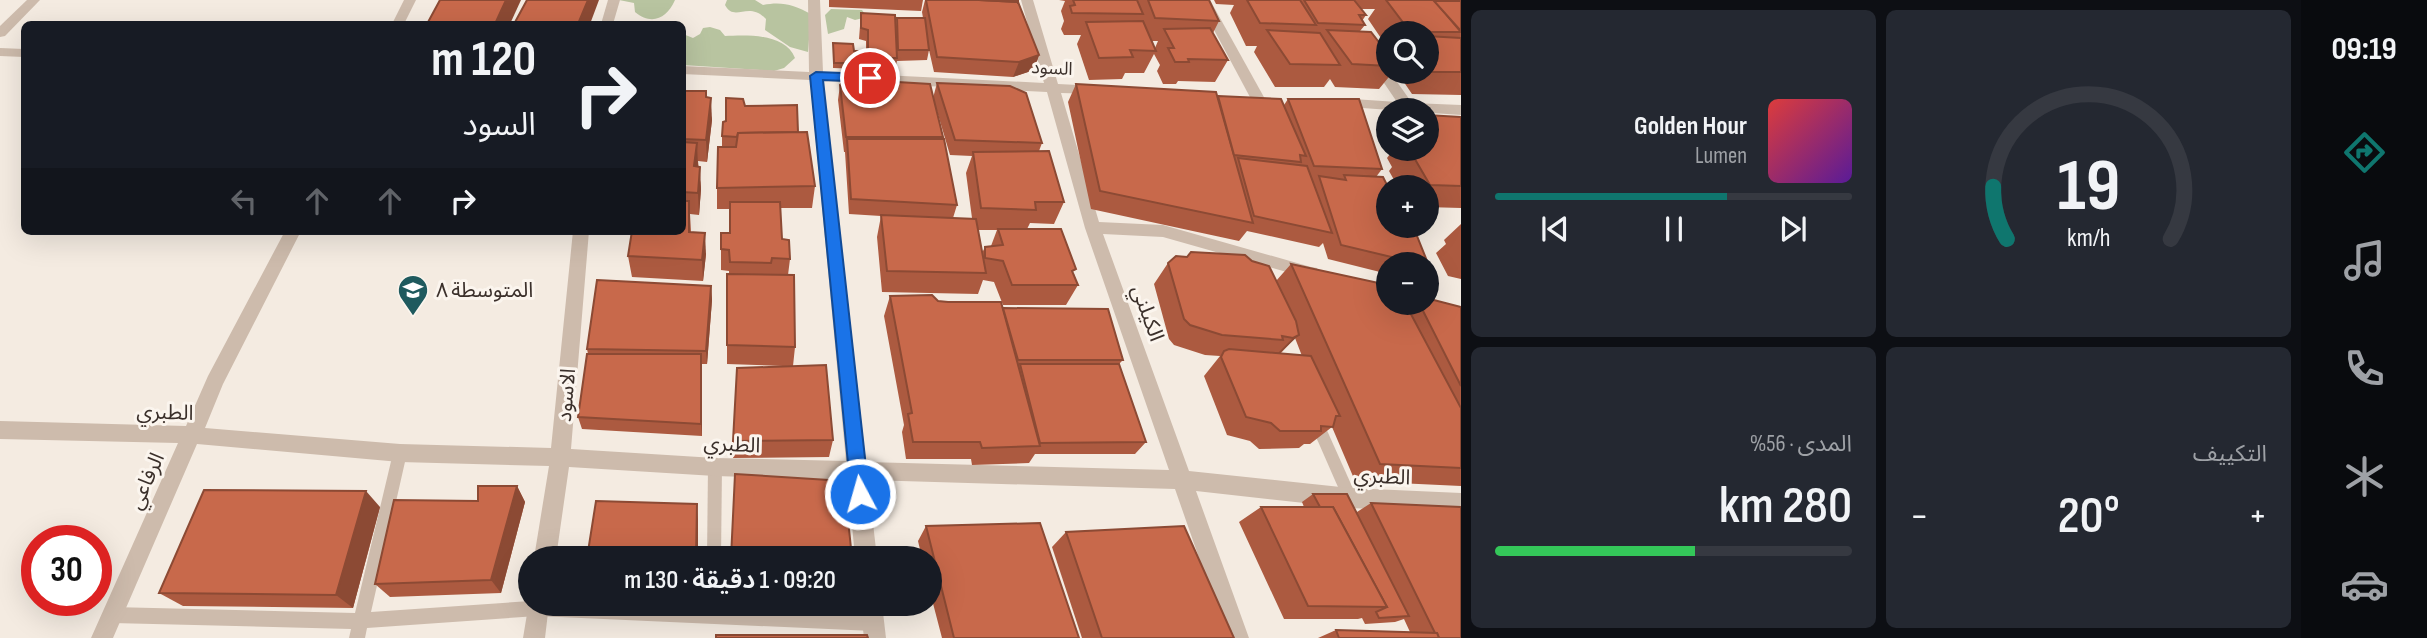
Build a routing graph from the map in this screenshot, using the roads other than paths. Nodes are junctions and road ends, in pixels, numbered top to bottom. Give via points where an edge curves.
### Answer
1 (34, 0) edge
2 (410, 0) edge
3 (614, 0) edge
4 (814, 0) edge
5 (1027, 0) edge
6 (1204, 0) edge
7 (400, 21) edge
8 (608, 21) edge
9 (0, 33) edge
10 (1364, 43) edge
11 (0, 52) edge
12 (21, 52) edge
13 (686, 70) edge
14 (816, 76) junction
15 (1054, 88) junction
16 (1108, 91) edge
17 (1402, 98) edge
18 (1258, 99) edge
19 (1326, 103) edge
20 (1376, 105) edge
21 (1439, 109) edge
22 (1461, 110) edge
23 (1093, 228) junction
24 (291, 235) edge
25 (580, 235) edge
26 (1329, 278) edge
27 (1311, 412) edge
28 (0, 430) edge
29 (191, 435) junction
30 (400, 453) junction
31 (560, 457) junction
32 (715, 467) junction
33 (858, 472) junction
34 (1183, 480) junction
35 (1350, 498) junction
36 (1461, 503) edge
37 (547, 546) edge
38 (714, 546) edge
39 (865, 546) edge
40 (518, 608) edge
41 (112, 615) joint
42 (112, 616) edge
43 (536, 616) edge
44 (794, 616) edge
45 (361, 621) junction
46 (873, 622) edge
47 (102, 638) edge
48 (357, 638) edge
49 (534, 638) edge
50 (1238, 638) edge

1 - 9 street
2 - 7 street
3 - 8 street
4 - 14 street
5 - 15 street, الكيلني
6 - 18 street
10 - 17 street
11 - 12 street
13 - 14 street, السود
14 - 15 street, السود
14 - 33 street
15 - 16 street, السود
15 - 23 street, الكيلني
19 - 20 street
21 - 22 street
23 - 26 street via 1163,231 1242,259
23 - 34 street, الكيلني
24 - 29 street, الرفاعي
25 - 31 street, الاسود
27 - 35 lane
28 - 29 street, الطبري
29 - 30 street, الطبري
29 - 41 street, الرفاعي
30 - 31 street, الطبري
30 - 45 lane
31 - 32 street, الطبري
31 - 37 street, الاسود
32 - 33 street, الطبري
32 - 38 lane
33 - 34 street, الطبري
33 - 39 street
34 - 35 street, الطبري
34 - 50 street, الكيلني
35 - 36 street, الطبري
40 - 45 lane
41 - 45 lane
42 - 47 street, الرفاعي
43 - 49 street
44 - 46 lane
45 - 48 lane

